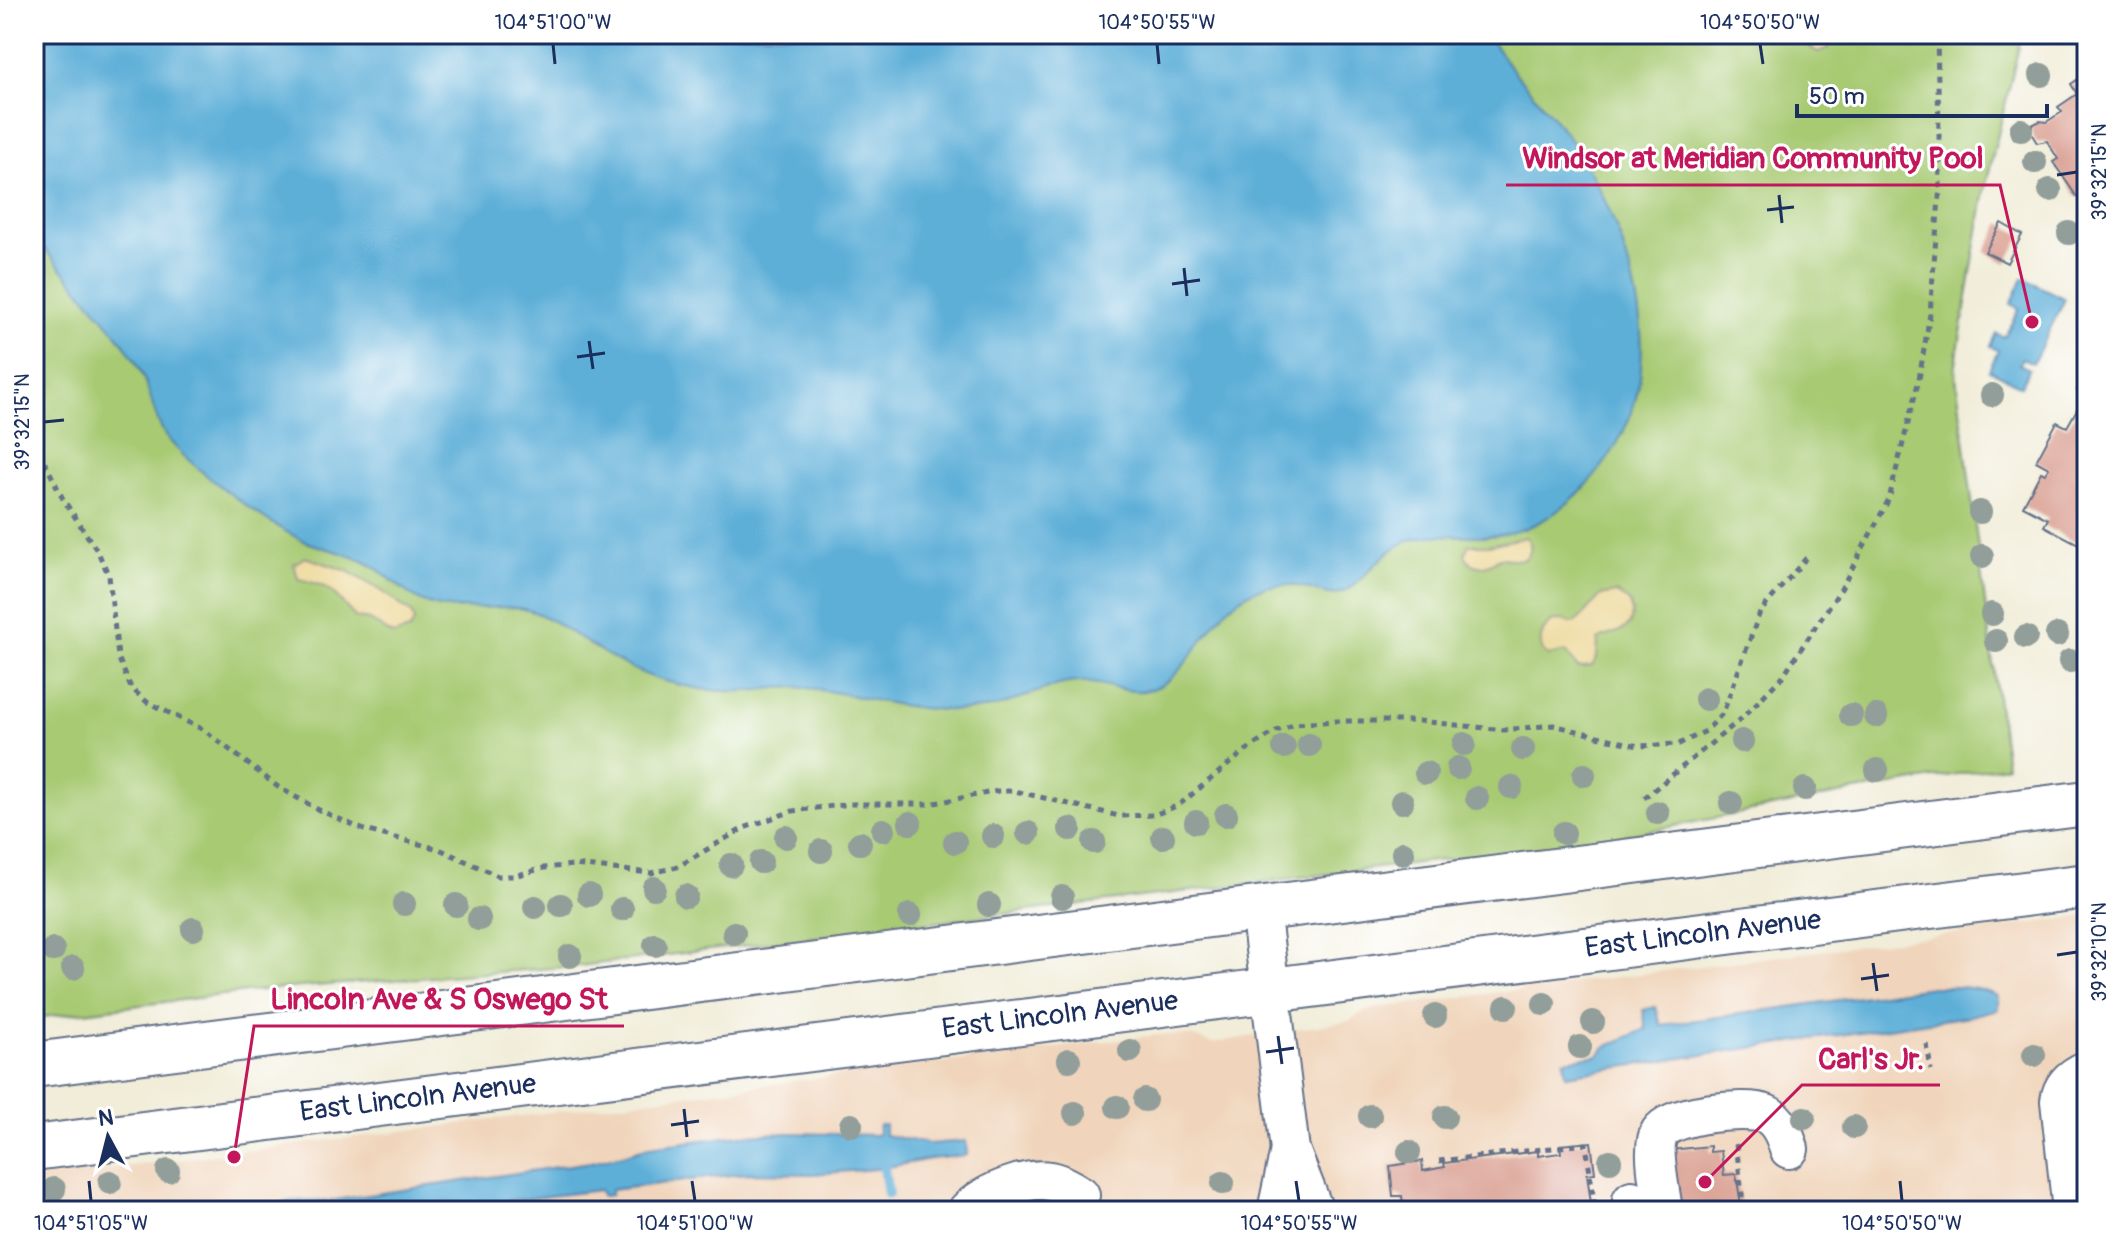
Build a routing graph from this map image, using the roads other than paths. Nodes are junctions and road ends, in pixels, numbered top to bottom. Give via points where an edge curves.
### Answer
1 (2087, 803) edge
2 (2087, 886) edge
3 (1260, 909) junction
4 (1270, 989) junction
5 (34, 1065) edge
6 (2087, 1070) edge
7 (34, 1148) edge
8 (1789, 1149) dead end
9 (1290, 1150) junction
10 (1643, 1207) edge
11 (967, 1211) edge
12 (1012, 1211) edge
13 (1277, 1211) edge
14 (1314, 1211) edge
15 (2072, 1211) edge

1 - 3 main road
2 - 4 main road, East Lincoln Avenue
3 - 4 street
3 - 5 main road
4 - 7 main road, East Lincoln Avenue
4 - 9 street
6 - 15 street via 2065,1087 2060,1101
8 - 10 street via 1775,1121 1763,1113 1732,1112 1671,1122 1659,1132
9 - 13 street
9 - 14 street
11 - 12 street via 989,1192 1025,1183 1054,1181 1080,1195

